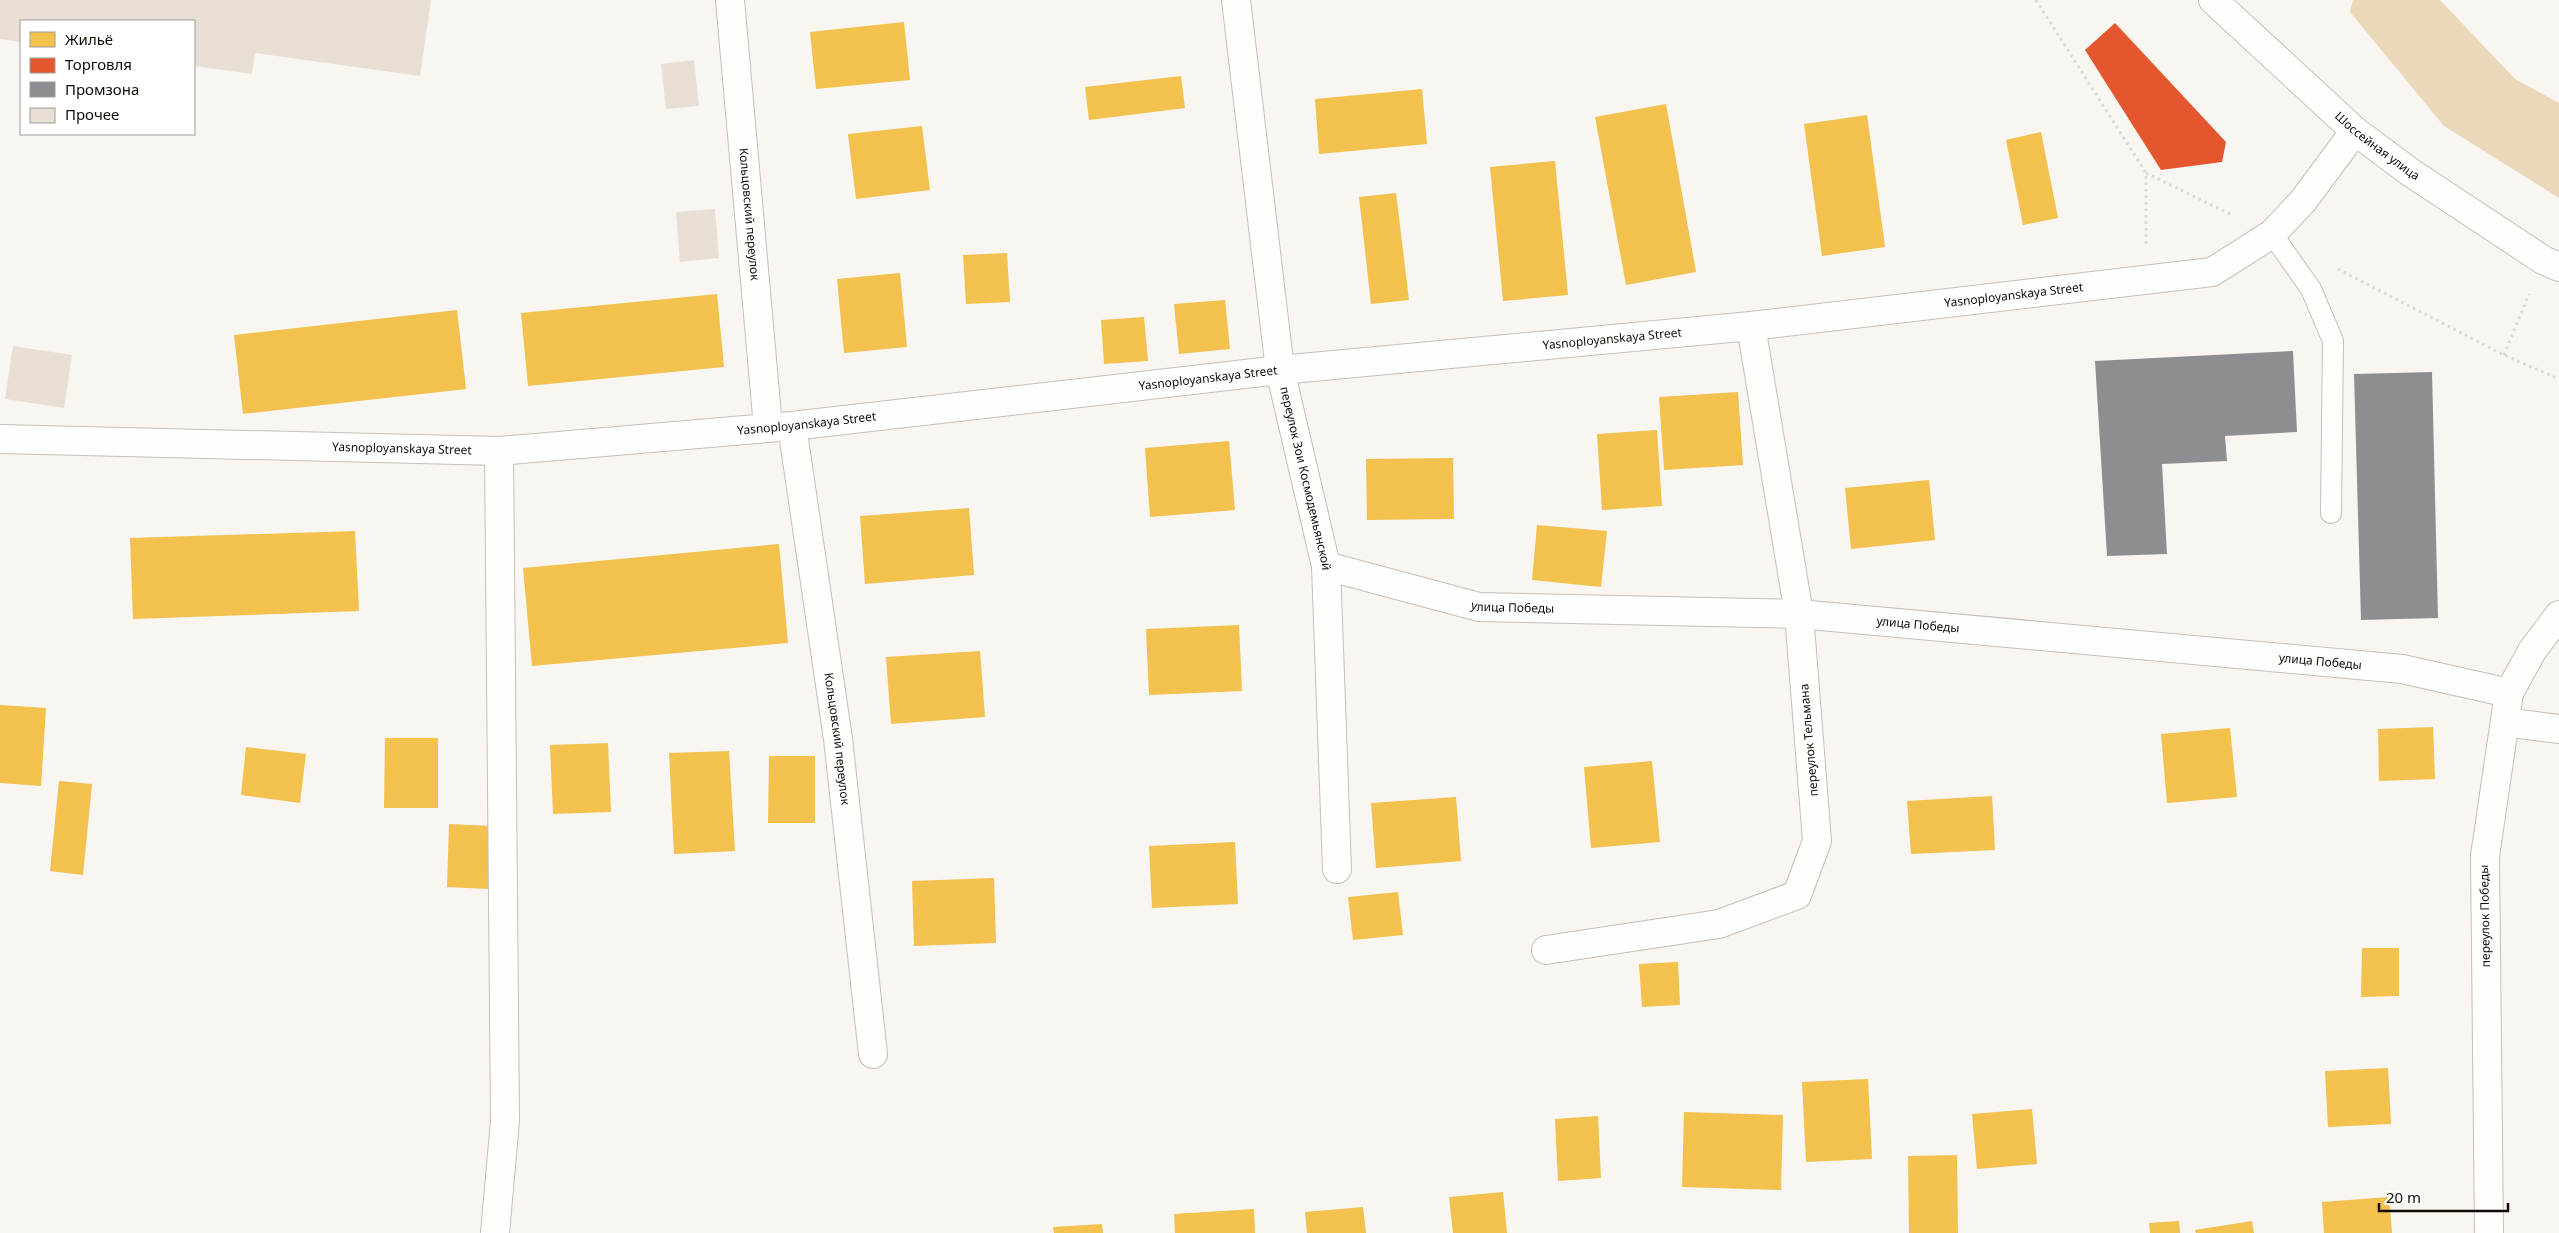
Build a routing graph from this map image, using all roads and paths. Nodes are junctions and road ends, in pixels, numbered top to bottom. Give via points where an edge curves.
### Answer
1 (730, 0) edge
2 (1236, 0) edge
3 (2036, 0) edge
4 (2213, 0) edge
5 (2355, 131) junction
6 (2146, 173) junction
7 (2237, 218) dead end
8 (2272, 234) junction
9 (2551, 264) edge
10 (2333, 267) dead end
11 (2145, 280) junction
12 (1751, 326) junction
13 (2504, 355) junction
14 (1280, 370) junction
15 (2559, 379) edge
16 (780, 427) junction
17 (0, 440) edge
18 (498, 451) junction
19 (2332, 514) dead end
20 (1326, 566) junction
21 (1799, 614) junction
22 (2559, 614) edge
23 (2510, 693) junction
24 (2505, 722) junction
25 (2559, 729) edge
26 (1337, 870) dead end
27 (1546, 950) dead end
28 (873, 1054) dead end
29 (495, 1233) edge
30 (2489, 1233) edge

1 - 16 street, Кольцовский переулок
2 - 14 street, переулок Зои Космодемьянской
3 - 6 path
4 - 5 street, Шоссейная улица
5 - 8 street, Yasnoployanskaya Street via 2303,201
5 - 9 street, Шоссейная улица via 2410,172
6 - 7 path
6 - 11 path
8 - 11 street, Yasnoployanskaya Street via 2212,272
8 - 19 lane via 2311,290 2333,341
9 - 13 path
10 - 13 path
11 - 12 street, Yasnoployanskaya Street
12 - 14 street, Yasnoployanskaya Street
12 - 21 street, переулок Тельмана
13 - 15 path
14 - 16 street, Yasnoployanskaya Street
14 - 20 street, переулок Зои Космодемьянской
16 - 18 street, Yasnoployanskaya Street
16 - 28 street, Кольцовский переулок via 838,739
17 - 18 street, Yasnoployanskaya Street
18 - 29 street via 505,1121
20 - 21 street, улица Победы via 1479,607
20 - 26 street, переулок Зои Космодемьянской
21 - 23 street, улица Победы via 2402,669
21 - 27 street, переулок Тельмана via 1818,841 1797,895 1720,924
22 - 23 street, переулок Победы via 2532,651
23 - 24 street, переулок Победы
24 - 25 street
24 - 30 street, переулок Победы via 2485,856

